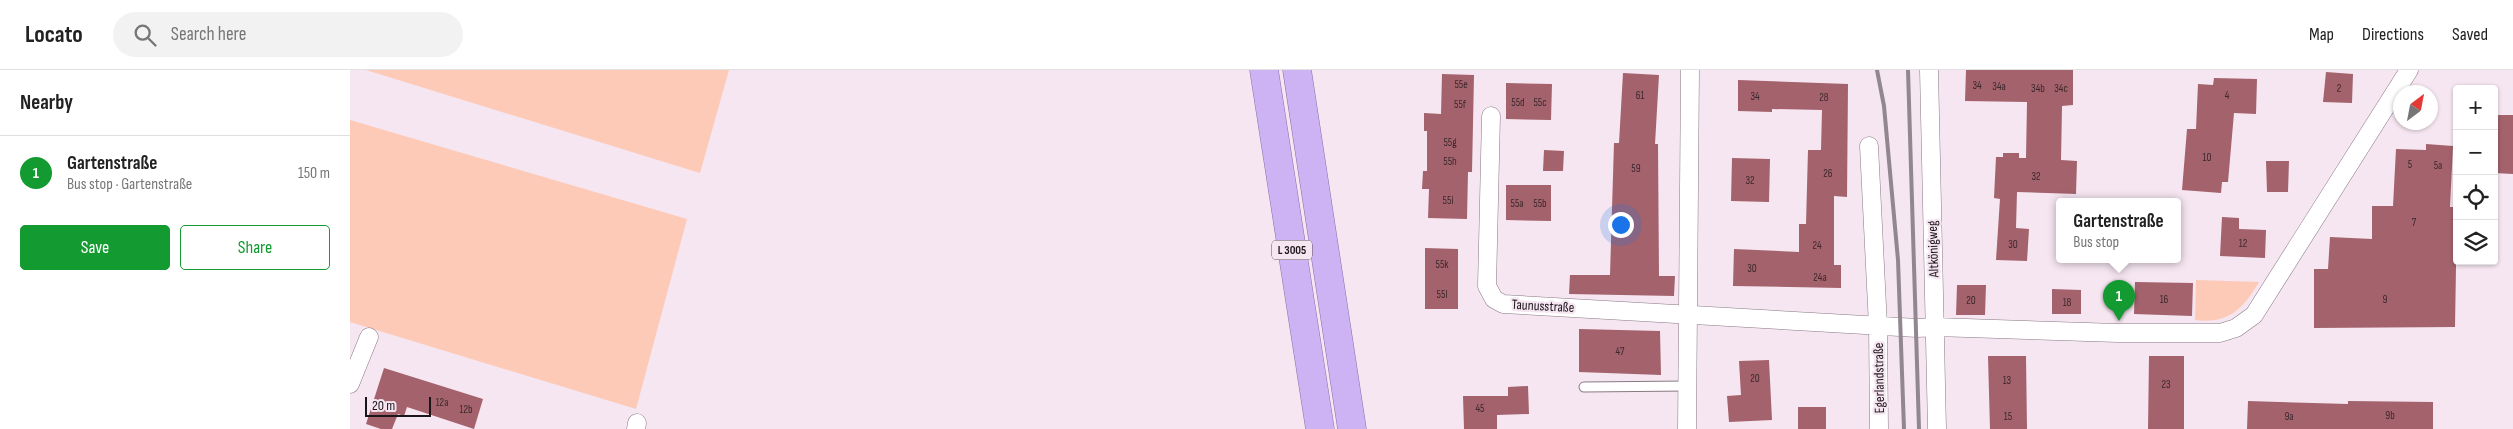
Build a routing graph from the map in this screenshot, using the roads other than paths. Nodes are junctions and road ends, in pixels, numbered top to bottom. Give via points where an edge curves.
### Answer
1 (1264, 70) edge
2 (1297, 70) edge
3 (1690, 70) edge
4 (1929, 70) edge
5 (2409, 70) edge
6 (1491, 116) dead end
7 (1870, 146) dead end
8 (1689, 315) junction
9 (1878, 326) junction
10 (1936, 327) junction
11 (369, 337) dead end
12 (350, 384) edge
13 (1688, 386) junction
14 (1584, 388) dead end
15 (1320, 429) edge
16 (1352, 429) edge
17 (1687, 429) edge
18 (1879, 429) edge
19 (1937, 429) edge

1 - 15 highway, L 3005
2 - 16 highway, L 3005
3 - 8 street
4 - 10 street, Altkönigweg
5 - 10 street, Taunusstraße via 2254,315 2236,328 2220,333 2194,334
6 - 8 street, Taunusstraße via 1487,286 1494,299 1503,304
7 - 9 street
8 - 9 street, Taunusstraße
8 - 13 street
9 - 10 street, Taunusstraße
9 - 18 street, Egerlandstraße
10 - 19 street, Altkönigweg
11 - 12 street
13 - 14 lane
13 - 17 street

